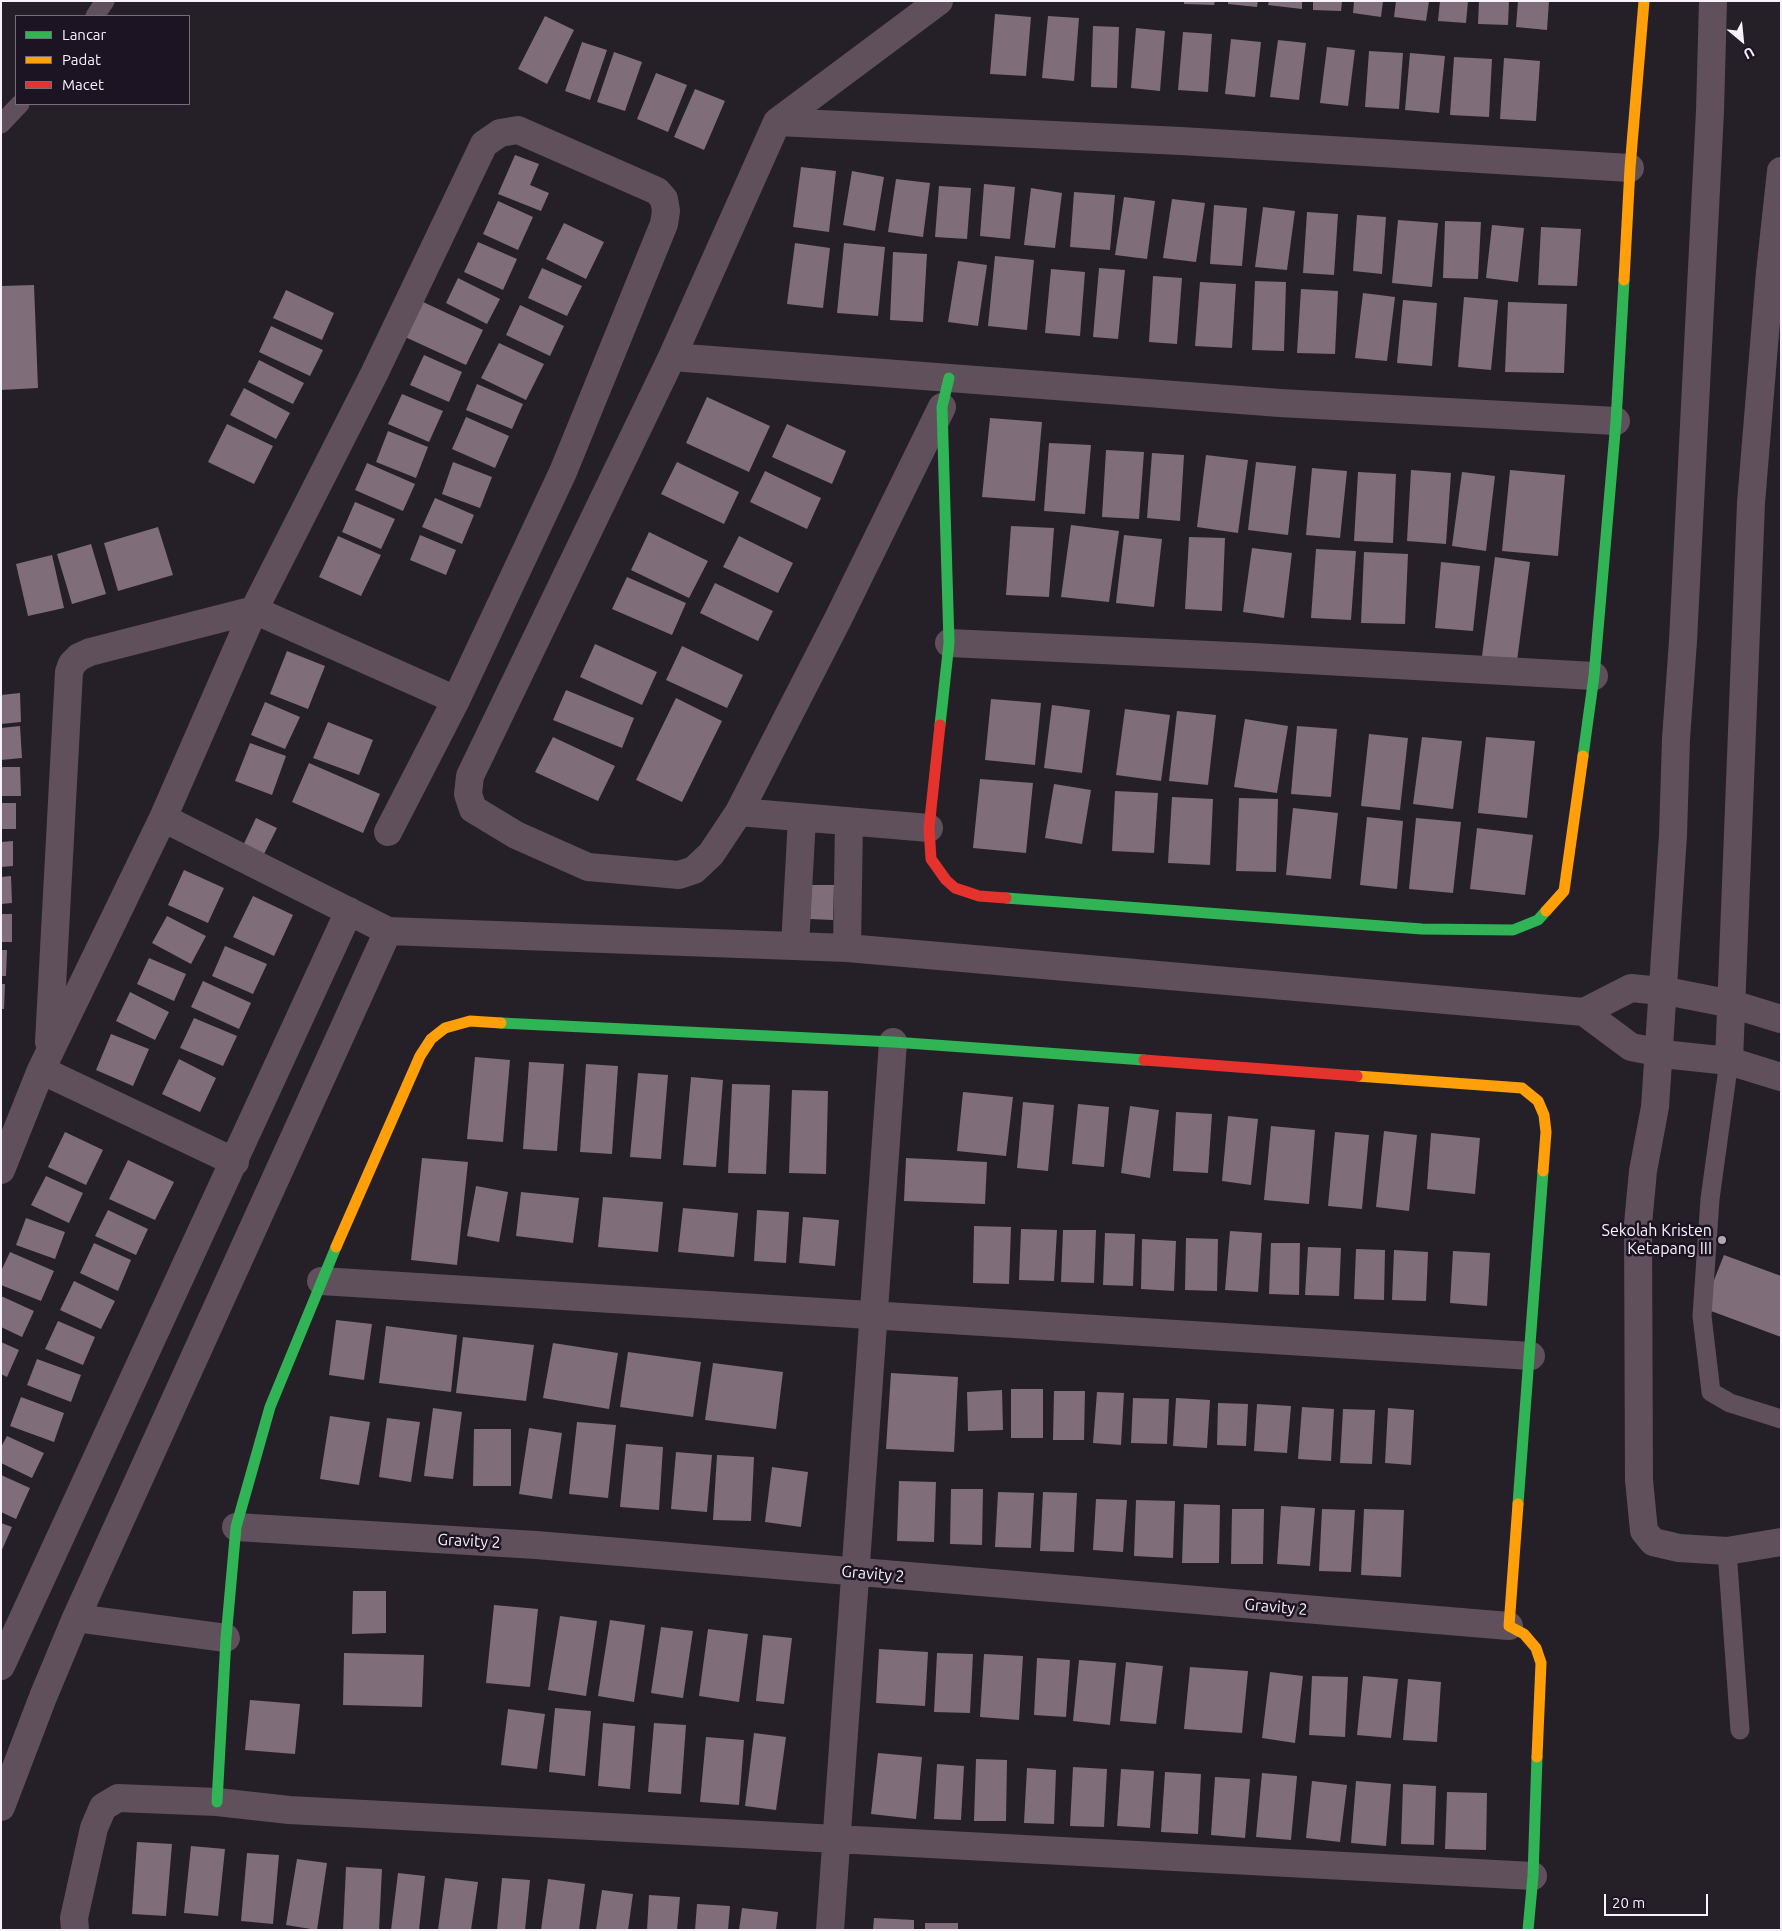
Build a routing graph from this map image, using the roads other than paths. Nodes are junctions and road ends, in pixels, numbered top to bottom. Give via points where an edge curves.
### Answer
1 (105, 1) edge
2 (939, 1) edge
3 (1644, 1) edge
4 (1713, 1) edge
5 (96, 15) edge
6 (19, 105) edge
7 (777, 122) junction
8 (1, 124) edge
9 (1630, 168) junction
10 (1781, 171) edge
11 (672, 357) junction
12 (948, 378) junction
13 (942, 407) junction
14 (1616, 421) junction
15 (254, 610) junction
16 (949, 644) junction
17 (1594, 676) junction
18 (456, 700) junction
19 (739, 812) junction
20 (163, 818) junction
21 (802, 818) junction
22 (849, 822) junction
23 (929, 828) junction
24 (388, 832) dead end
25 (349, 911) junction
26 (388, 931) junction
27 (795, 946) junction
28 (847, 948) junction
29 (1732, 1004) junction
30 (1584, 1012) junction
31 (1781, 1020) edge
32 (893, 1042) junction
33 (1729, 1060) junction
34 (44, 1062) junction
35 (1781, 1077) edge
36 (235, 1162) junction
37 (1, 1170) edge
38 (321, 1281) junction
39 (874, 1316) junction
40 (1531, 1356) junction
41 (1781, 1418) edge
42 (236, 1527) junction
43 (1781, 1542) edge
44 (1727, 1551) junction
45 (856, 1573) junction
46 (76, 1618) junction
47 (1509, 1626) junction
48 (226, 1638) junction
49 (1, 1666) edge
50 (1740, 1730) dead end
51 (218, 1802) junction
52 (1, 1807) edge
53 (837, 1838) junction
54 (1533, 1876) junction
55 (75, 1930) edge
56 (830, 1930) edge
57 (1528, 1930) edge

1 - 5 lane
2 - 7 street
3 - 9 street
4 - 44 street via 1684,631 1664,978 1655,1107 1643,1171 1638,1224 1639,1480 1644,1531 1653,1542
6 - 8 lane
7 - 9 street via 1181,141
7 - 11 street
9 - 14 street
10 - 29 street via 1751,503
11 - 12 street
11 - 19 street via 470,776 468,794 473,809 516,834 588,867 679,875 694,870 711,854
12 - 13 street
12 - 14 street via 1280,403
13 - 16 street
13 - 19 street
14 - 17 street
15 - 18 street
15 - 18 street via 374,374 484,144 500,133 518,130 649,187 664,199 664,224 564,472
15 - 20 street
15 - 34 street via 90,652 72,664
16 - 17 street
16 - 23 street
17 - 23 street via 1564,891 1538,920 1513,930 1412,928 979,896 955,888 946,880 931,858
18 - 24 street
19 - 21 street
20 - 25 street
20 - 34 street
21 - 22 street
21 - 27 street
22 - 23 street
22 - 28 street
25 - 26 street
25 - 36 street
26 - 27 street
26 - 46 street
27 - 28 street
28 - 30 street
29 - 30 street via 1631,988
29 - 31 street
29 - 33 street
30 - 33 street via 1630,1047
32 - 38 street via 470,1021 445,1028 431,1039 420,1056
32 - 39 street
32 - 40 street via 1522,1088 1538,1101 1546,1132
33 - 35 street
33 - 41 lane via 1710,1199 1702,1316 1711,1392 1730,1403
34 - 36 street
34 - 37 street
36 - 49 street
38 - 39 street
38 - 42 street via 270,1407
39 - 40 street
39 - 45 street
40 - 47 street
42 - 45 street, Gravity 2 via 536,1545
42 - 48 street
43 - 44 street
44 - 50 lane
45 - 47 street, Gravity 2
45 - 53 street
46 - 48 street
46 - 52 street
47 - 54 street via 1524,1634 1536,1648 1541,1663
48 - 51 street
51 - 53 street via 290,1810
51 - 55 street via 118,1798 102,1807 94,1828 74,1918
53 - 54 street
53 - 56 street
54 - 57 street

